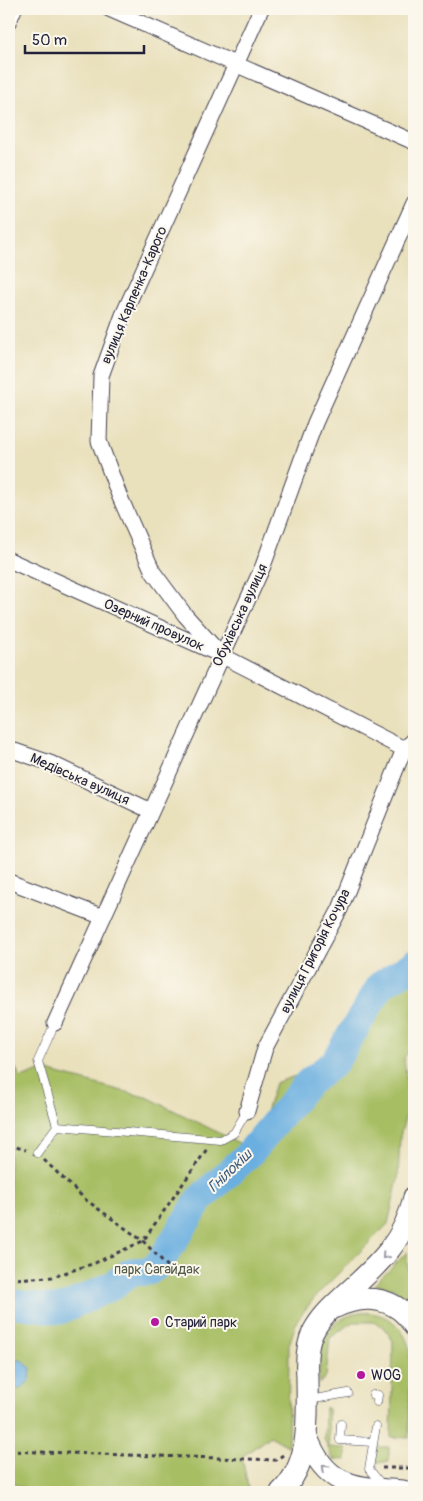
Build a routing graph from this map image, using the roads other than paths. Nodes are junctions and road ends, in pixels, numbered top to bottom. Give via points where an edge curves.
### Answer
1 (14, 9) edge
2 (109, 9) edge
3 (261, 9) edge
4 (9, 21) edge
5 (237, 64) junction
6 (414, 142) edge
7 (414, 203) edge
8 (9, 560) edge
9 (221, 655) junction
10 (409, 745) edge
11 (9, 749) edge
12 (151, 811) junction
13 (9, 881) edge
14 (103, 917) junction
15 (55, 1023) joint
16 (247, 1111) joint
17 (57, 1126) junction
18 (37, 1153) road end
19 (414, 1198) edge
20 (327, 1312) junction
21 (414, 1326) edge
22 (345, 1396) dead end
23 (307, 1400) junction
24 (342, 1424) dead end
25 (376, 1426) dead end
26 (307, 1437) junction
27 (372, 1442) junction
28 (404, 1491) edge
29 (281, 1492) edge

1 - 4 street
2 - 5 street
3 - 5 street, вулиця Карпенка-Карого
5 - 6 street
5 - 9 street, вулиця Карпенка-Карого via 122,315 100,376 99,442 119,495 153,572
7 - 9 street, Обухівська вулиця via 314,423 263,566
8 - 9 street, Озерний провулок
9 - 10 street, Озерний провулок
9 - 12 street, Обухівська вулиця
10 - 16 street, вулиця Григорія Кочура via 340,909 265,1048
11 - 12 street, Медівська вулиця via 50,763
12 - 14 street, Обухівська вулиця
13 - 14 street
14 - 15 street, Обухівська вулиця
15 - 17 lane via 38,1061
16 - 17 lane via 234,1133 221,1140
17 - 18 lane
19 -> 20 main road via 404,1230 390,1251
20 - 21 main road via 368,1297 398,1308
20 - 23 main road via 308,1346
22 - 23 lane
23 - 26 main road
24 - 27 lane via 340,1440
25 - 27 lane
28 -> 26 main road via 356,1487 334,1477 316,1459
26 - 29 main road via 297,1472
27 - 28 lane via 369,1468 380,1484

